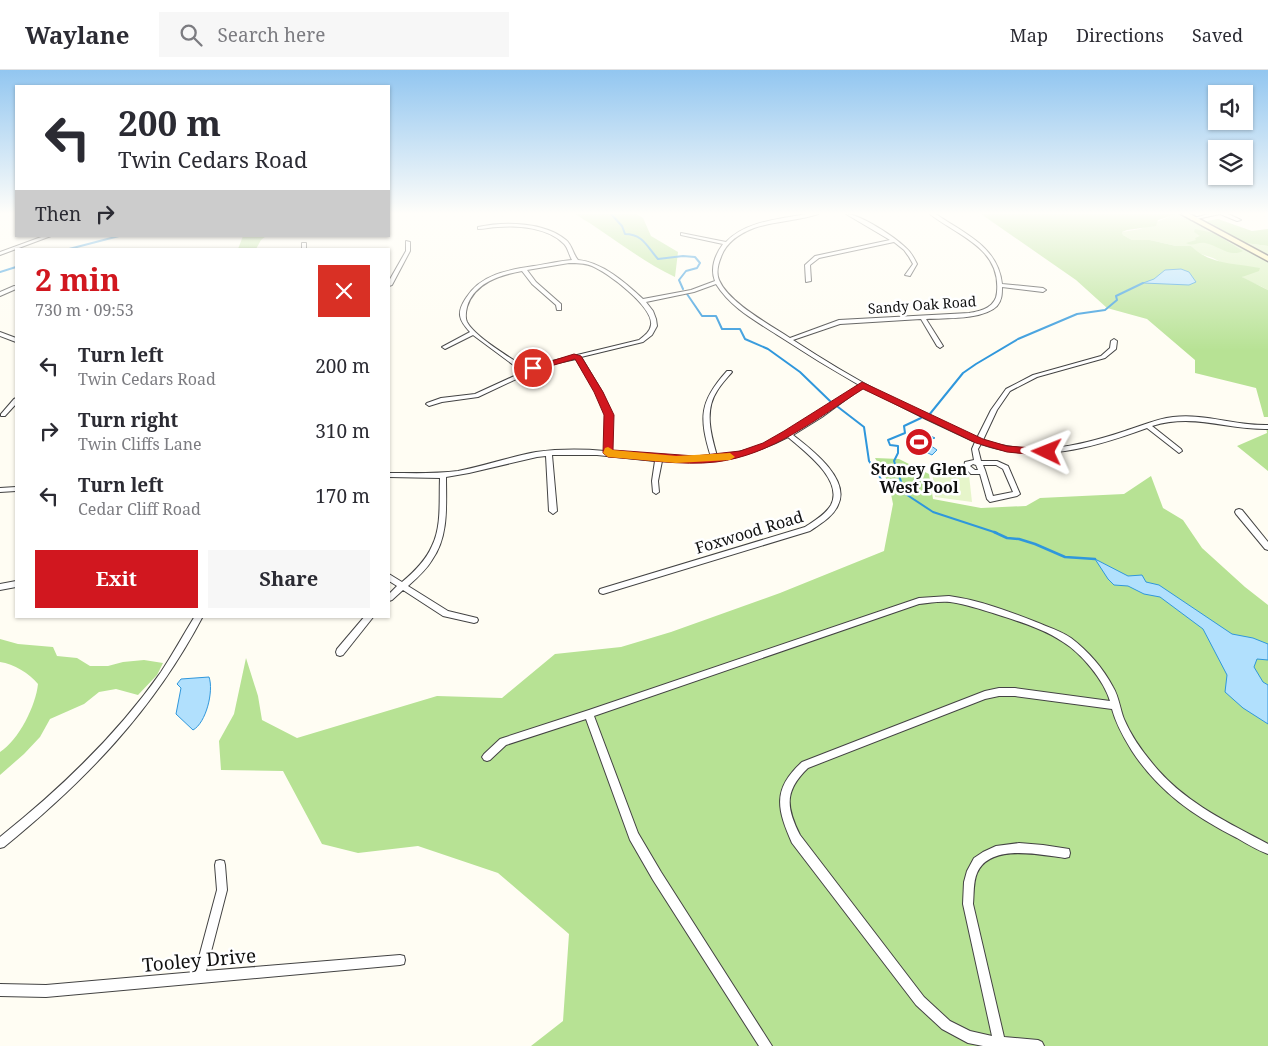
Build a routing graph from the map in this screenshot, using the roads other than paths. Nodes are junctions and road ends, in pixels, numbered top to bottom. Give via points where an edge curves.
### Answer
1 (403, 260) edge
2 (718, 260) edge
3 (814, 260) edge
4 (913, 260) edge
5 (992, 260) edge
6 (576, 261) joint
7 (523, 269) junction
8 (908, 275) dead end
9 (808, 281) dead end
10 (718, 282) junction
11 (390, 283) edge
12 (1000, 285) junction
13 (15, 287) edge
14 (1043, 290) dead end
15 (0, 294) edge
16 (643, 300) junction
17 (559, 309) dead end
18 (923, 318) junction
19 (473, 334) junction
20 (1, 335) edge
21 (15, 340) edge
22 (789, 340) junction
23 (1114, 341) dead end
24 (940, 346) dead end
25 (445, 347) dead end
26 (577, 356) junction
27 (526, 371) junction
28 (729, 372) dead end
29 (862, 385) junction
30 (15, 401) edge
31 (429, 404) dead end
32 (3, 415) dead end
33 (1148, 426) junction
34 (1268, 427) edge
35 (788, 434) junction
36 (980, 441) junction
37 (1179, 451) dead end
38 (548, 453) junction
39 (608, 453) junction
40 (659, 458) junction
41 (715, 459) junction
42 (980, 466) junction
43 (390, 475) edge
44 (443, 476) junction
45 (15, 489) edge
46 (0, 490) edge
47 (656, 492) dead end
48 (553, 512) dead end
49 (1239, 512) dead end
50 (1268, 547) edge
51 (390, 578) edge
52 (15, 584) edge
53 (403, 586) junction
54 (0, 587) edge
55 (603, 590) dead end
56 (390, 597) edge
57 (198, 618) edge
58 (368, 618) edge
59 (474, 620) dead end
60 (340, 652) dead end
61 (1116, 706) junction
62 (589, 714) junction
63 (487, 758) dead end
64 (0, 843) edge
65 (1268, 848) edge
66 (1065, 853) dead end
67 (220, 866) dead end
68 (400, 960) dead end
69 (199, 977) junction
70 (0, 990) edge
71 (999, 1043) junction
72 (766, 1046) edge
73 (1038, 1046) edge

1 - 11 street
2 - 10 street via 715,268
3 - 9 street via 807,265
4 - 8 street via 914,267
5 - 12 street
6 - 7 street
6 - 16 street via 600,268
7 - 17 street via 559,305
7 - 19 street via 494,276 473,290 463,316
10 - 16 street via 692,291
10 - 22 street via 738,304
12 - 14 street
12 - 18 street, Sandy Oak Road via 998,301 983,312
13 - 15 street
16 - 26 street via 654,322 646,338
18 - 22 street, Sandy Oak Road via 839,322
18 - 24 street
19 - 25 street
19 - 27 street
20 - 21 street
22 - 29 street
23 - 36 street via 1112,349 1103,357 1035,376 1015,385 1004,394
26 - 27 street
26 - 39 street via 609,415
27 - 31 street via 476,396
28 - 41 street via 713,390 705,411 706,433
29 - 35 street
29 - 36 street
30 - 32 street
33 - 34 street via 1186,419
33 - 36 street via 1053,452 1020,451
33 - 37 street
35 - 41 street via 754,450
35 - 55 street, Foxwood Road via 820,460 836,482 836,500 824,519 807,529
36 - 42 street via 975,448
38 - 39 street
38 - 44 street
38 - 48 street
39 - 40 street
40 - 41 street
40 - 47 street
42 - 42 street via 990,499 1017,494 1006,468 997,463
43 - 44 street
44 - 53 street via 443,524 437,546 427,562
45 - 46 street
49 - 50 street
51 - 53 street
52 - 54 street
53 - 56 street
53 - 59 street via 446,614
57 - 64 street via 158,683 120,733 69,785
58 - 60 street
61 - 62 street via 1100,674 1066,639 973,604 942,599 919,601
61 - 65 street via 1132,744 1162,781 1201,813
61 - 71 street via 1016,692 985,695 805,764 792,774 786,791 784,806 796,839 920,1001 946,1026 968,1037
62 - 63 street via 503,742
62 - 72 street via 634,836
66 - 71 street via 1003,850 989,854 978,862 972,872 968,904
67 - 69 street via 222,890
68 - 69 street, Tooley Drive
69 - 70 street, Tooley Drive via 46,992
71 - 73 street

